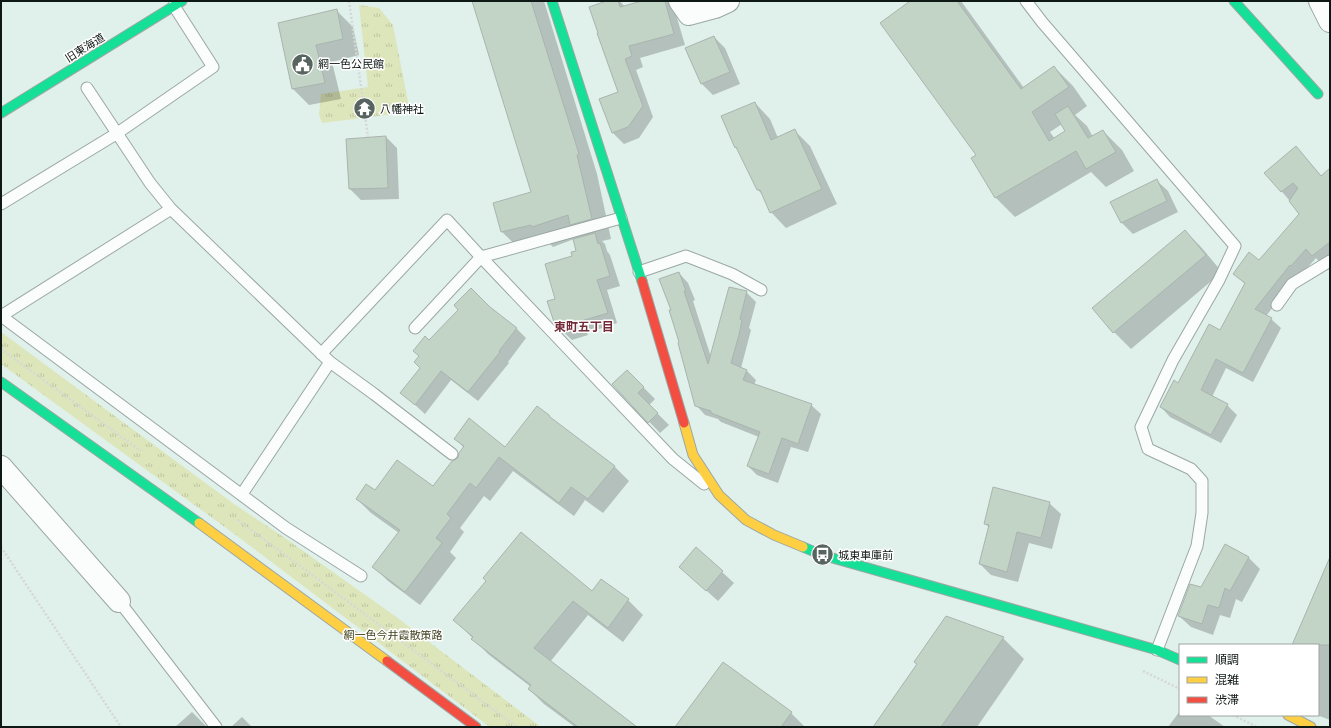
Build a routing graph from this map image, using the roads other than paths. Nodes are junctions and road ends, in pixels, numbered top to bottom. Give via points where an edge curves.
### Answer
1 (680, 1) edge
2 (728, 1) edge
3 (1026, 1) edge
4 (1234, 1) edge
5 (1320, 1) edge
6 (558, 2) edge
7 (178, 3) edge
8 (1330, 21) edge
9 (87, 88) dead end
10 (1318, 94) dead end
11 (1, 113) edge
12 (116, 134) junction
13 (1, 204) edge
14 (170, 209) junction
15 (621, 218) junction
16 (481, 257) junction
17 (1330, 261) edge
18 (639, 272) junction
19 (760, 290) dead end
20 (1277, 305) dead end
21 (415, 328) dead end
22 (321, 354) junction
23 (330, 362) junction
24 (1, 382) edge
25 (452, 454) dead end
26 (1, 466) edge
27 (242, 494) junction
28 (719, 495) junction
29 (361, 576) dead end
30 (119, 601) joint
31 (1157, 650) junction
32 (1179, 660) edge
33 (1290, 716) edge
34 (216, 727) edge
35 (476, 727) edge
36 (1311, 727) edge

1 - 2 street via 689,14
3 - 31 lane via 1235,246 1219,280 1173,360 1142,427 1148,449 1191,469 1202,480 1202,513 1197,546
4 - 10 street
5 - 8 street
6 - 15 street
7 - 11 street, 旧東海道
7 - 12 lane via 213,67
9 - 12 lane
12 - 13 lane
12 - 14 lane
14 - 22 lane
14 - 27 lane via 1,316
15 - 16 lane
15 - 18 street
16 - 21 lane
16 - 22 lane via 447,220
16 - 28 lane via 673,459
17 - 20 lane via 1292,284
18 - 19 lane via 686,256 732,274
18 - 28 street via 693,455
22 - 23 lane
23 - 25 lane
23 - 27 lane
24 - 35 street via 200,523
26 - 30 street
27 - 29 lane via 286,528
28 - 31 street via 746,520 822,555
30 - 34 lane
31 - 32 street
33 - 36 street

